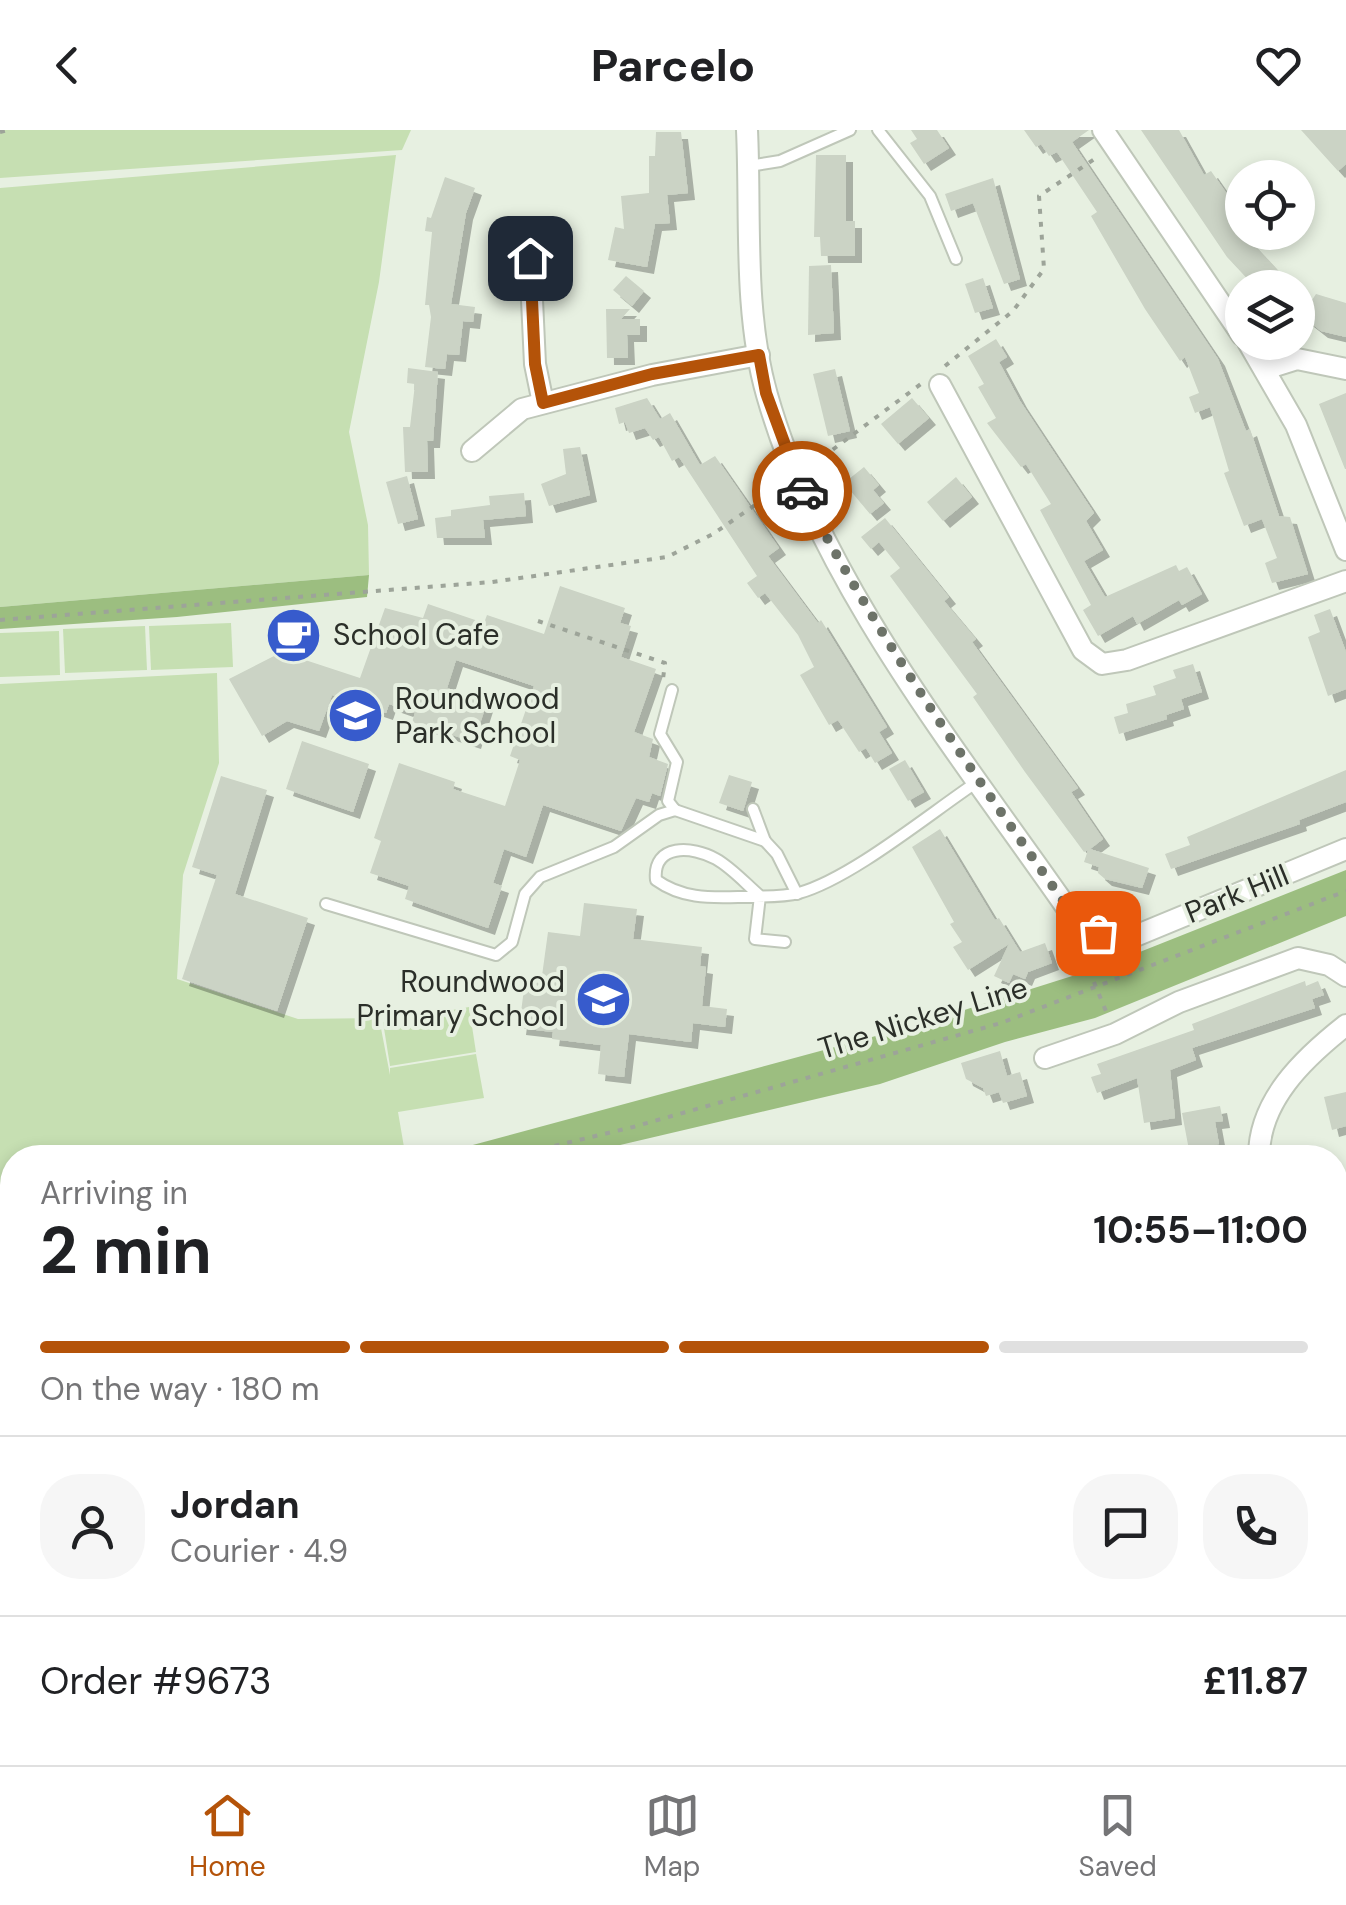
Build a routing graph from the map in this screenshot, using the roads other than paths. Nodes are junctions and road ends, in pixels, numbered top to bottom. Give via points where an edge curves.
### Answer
1 (747, 130) edge
2 (850, 130) edge
3 (878, 130) edge
4 (1109, 138) edge
5 (749, 166) junction
6 (530, 258) dead end
7 (956, 260) dead end
8 (1225, 310) edge
9 (759, 355) junction
10 (1260, 360) edge
11 (1266, 369) junction
12 (1346, 369) edge
13 (940, 385) dead end
14 (543, 403) junction
15 (472, 452) dead end
16 (1346, 550) edge
17 (1346, 582) edge
18 (672, 690) road end
19 (978, 781) junction
20 (752, 809) dead end
21 (675, 810) junction
22 (764, 841) junction
23 (1346, 849) edge
24 (797, 894) junction
25 (760, 896) junction
26 (326, 904) dead end
27 (786, 942) dead end
28 (1346, 976) edge
29 (1346, 1025) edge
30 (1045, 1058) dead end
31 (1260, 1145) edge

1 - 5 street
2 - 5 lane
3 - 7 lane via 930,196
4 - 8 street
5 - 9 street
6 - 14 street
9 - 14 street
9 - 19 street via 795,477 848,580
10 - 11 street
11 - 12 street via 1297,359
11 - 16 street
13 - 17 street via 1083,650 1102,664
14 - 15 street via 506,419
18 - 21 lane via 660,734 677,762 668,800
19 - 23 street, Park Hill via 1084,927 1128,939
19 - 24 lane via 827,882
20 - 22 lane
21 - 22 lane
21 - 26 lane via 614,847 540,877 525,894 512,942 496,955
22 - 24 lane via 778,854
24 - 25 lane
25 - 25 lane via 715,858 695,851 665,853 656,871 656,880 683,894
25 - 27 lane via 755,939
28 - 30 street via 1298,958
29 - 31 street via 1278,1094

